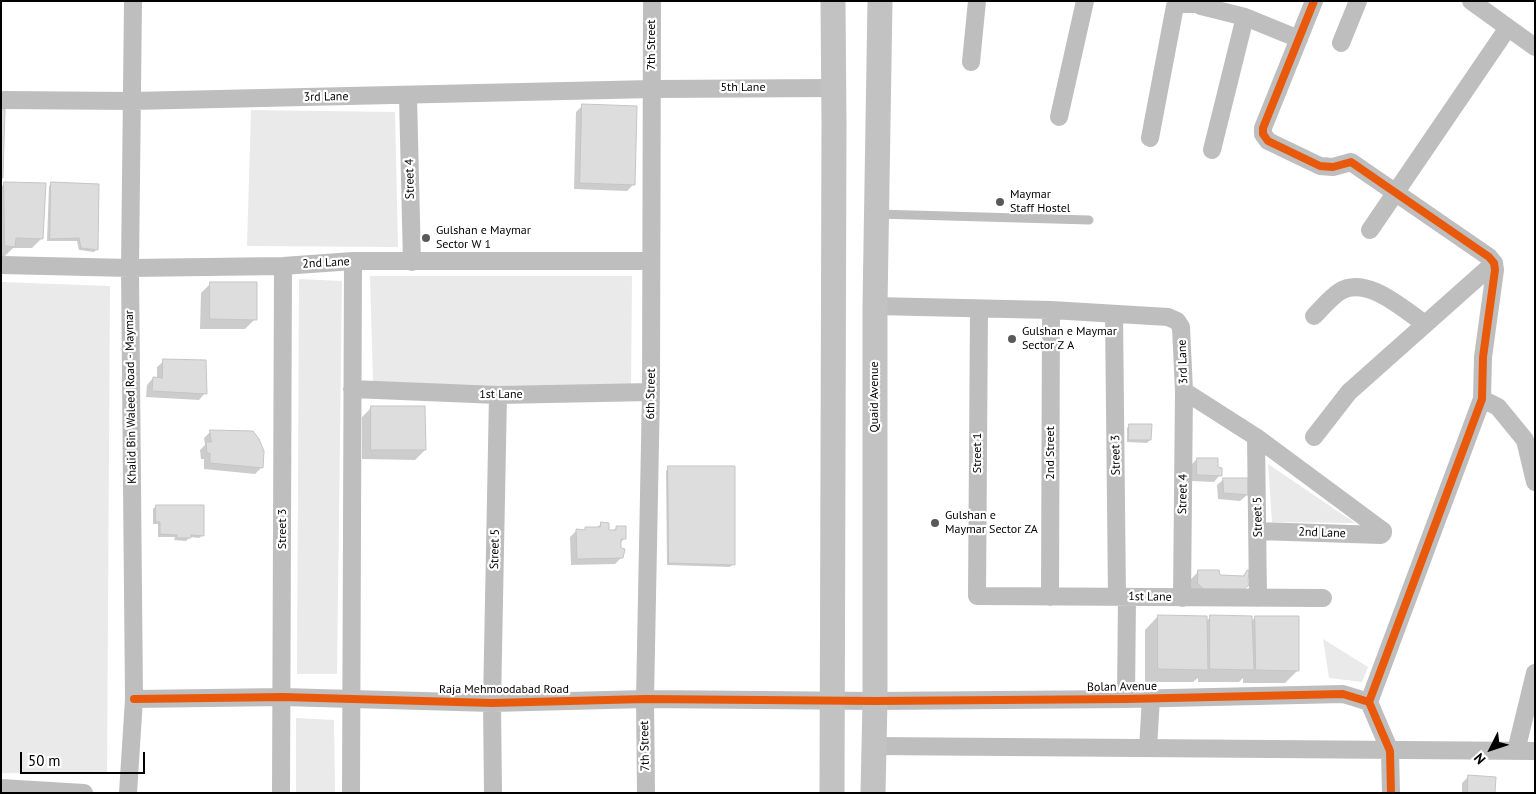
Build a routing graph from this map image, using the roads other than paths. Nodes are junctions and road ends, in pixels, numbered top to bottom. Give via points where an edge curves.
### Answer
1 (133, 1) edge
2 (652, 1) edge
3 (833, 1) edge
4 (880, 1) edge
5 (977, 1) edge
6 (1085, 1) edge
7 (1314, 1) edge
8 (1358, 1) edge
9 (1471, 1) edge
10 (1197, 2) edge
11 (1245, 17) junction
12 (1507, 28) junction
13 (1299, 39) junction
14 (1341, 43) dead end
15 (1535, 47) edge
16 (971, 62) dead end
17 (652, 88) junction
18 (834, 88) junction
19 (408, 96) junction
20 (1, 100) edge
21 (132, 101) junction
22 (1059, 117) dead end
23 (1150, 138) dead end
24 (1212, 150) dead end
25 (1395, 193) junction
26 (876, 214) junction
27 (1089, 220) dead end
28 (1370, 230) dead end
29 (651, 260) junction
30 (353, 261) junction
31 (412, 262) junction
32 (1494, 263) junction
33 (1, 265) edge
34 (283, 266) junction
35 (130, 268) junction
36 (875, 306) junction
37 (978, 309) junction
38 (1051, 310) junction
39 (1114, 314) junction
40 (1314, 316) dead end
41 (1425, 324) junction
42 (352, 390) junction
43 (1184, 391) junction
44 (651, 392) junction
45 (498, 396) junction
46 (1482, 398) junction
47 (1256, 437) junction
48 (1314, 437) dead end
49 (1535, 482) edge
50 (1258, 531) junction
51 (1383, 531) joint
52 (977, 596) joint
53 (1050, 596) junction
54 (1122, 597) junction
55 (1182, 598) junction
56 (1258, 598) junction
57 (1323, 598) dead end
58 (1535, 673) edge
59 (282, 697) junction
60 (1151, 698) junction
61 (134, 699) junction
62 (645, 699) junction
63 (833, 699) junction
64 (1126, 699) junction
65 (351, 700) junction
66 (875, 700) junction
67 (1368, 702) junction
68 (492, 703) junction
69 (873, 746) junction
70 (1148, 748) junction
71 (1390, 751) junction
72 (1516, 751) junction
73 (1535, 752) edge
74 (1, 788) edge
75 (25, 791) edge
76 (84, 793) edge
77 (128, 793) edge
78 (281, 793) edge
79 (351, 793) edge
80 (493, 793) edge
81 (646, 793) edge
82 (832, 793) edge
83 (873, 793) edge
84 (1391, 793) edge

1 - 21 street, Khalid Bin Waleed Road - Maymar
2 - 17 street, 7th Street
3 - 18 main road
4 - 26 main road, Quaid Avenue
5 - 16 street
6 - 22 street
7 - 13 street
8 - 14 street
9 - 12 street
10 - 11 street via 1201,6
10 - 23 street via 1175,6
11 - 13 street
11 - 24 street
12 - 15 street
12 - 25 street
13 - 25 street via 1263,134 1268,141 1320,166 1333,167 1351,162
17 - 18 street, 5th Lane
17 - 19 street, 3rd Lane
17 - 29 street, 6th Street
18 - 63 main road
19 - 21 street, 3rd Lane
19 - 31 street, Street 4
20 - 21 street, 3rd Lane
21 - 35 street, Khalid Bin Waleed Road - Maymar
25 - 28 street
25 - 32 street
26 - 27 lane
26 - 36 main road, Quaid Avenue
29 - 31 street, 2nd Lane
29 - 44 street, 6th Street
30 - 31 street, 2nd Lane
30 - 34 street, 2nd Lane
30 - 42 street
32 - 41 street
32 - 46 street via 1483,357
33 - 35 street, 2nd Lane
34 - 35 street, 2nd Lane
34 - 59 street, Street 3
35 - 61 street, Khalid Bin Waleed Road - Maymar
36 - 37 street, 3rd Lane
36 - 66 main road, Quaid Avenue
37 - 38 street, 3rd Lane
37 - 52 street, Street 1
38 - 39 street, 3rd Lane
38 - 53 street, 2nd Street
39 - 43 street, 3rd Lane via 1168,317 1177,321 1181,327
39 - 54 street, Street 3
40 - 41 street via 1339,292 1362,286 1382,295
41 - 48 street via 1349,392
42 - 45 street, 1st Lane
42 - 65 street
43 - 47 street, 3rd Lane
43 - 55 street, Street 4
44 - 45 street, 1st Lane
44 - 62 street, 6th Street
45 - 68 street, Street 5
46 - 49 street via 1498,407 1525,440
46 - 67 street
47 - 50 street, Street 5
47 - 51 street, 3rd Lane
50 - 51 street, 2nd Lane via 1381,535
50 - 56 street, Street 5
52 - 53 street, 1st Lane
53 - 54 street, 1st Lane
54 - 55 street, 1st Lane
54 - 64 street, Street 3
55 - 56 street, 1st Lane
56 - 57 street, 1st Lane
58 - 72 street
59 - 61 street, Raja Mehmoodabad Road
59 - 65 street, Raja Mehmoodabad Road
59 - 78 street, Street 3
60 - 64 street, Bolan Avenue
60 - 67 street, Bolan Avenue via 1344,694
60 - 70 street
61 - 77 street, Khalid Bin Waleed Road - Maymar
62 - 63 street, Raja Mehmoodabad Road
62 - 68 street, Raja Mehmoodabad Road
62 - 81 street, 7th Street
63 - 66 street, Raja Mehmoodabad Road
63 - 82 main road
64 - 66 street, Bolan Avenue
65 - 68 street, Raja Mehmoodabad Road
65 - 79 street
66 - 69 main road, Quaid Avenue
67 - 71 street
68 - 80 street
69 - 70 street
69 - 83 main road, Quaid Avenue
70 - 71 street
71 - 72 street
71 - 84 street
72 - 73 street
74 - 75 street
75 - 76 street

